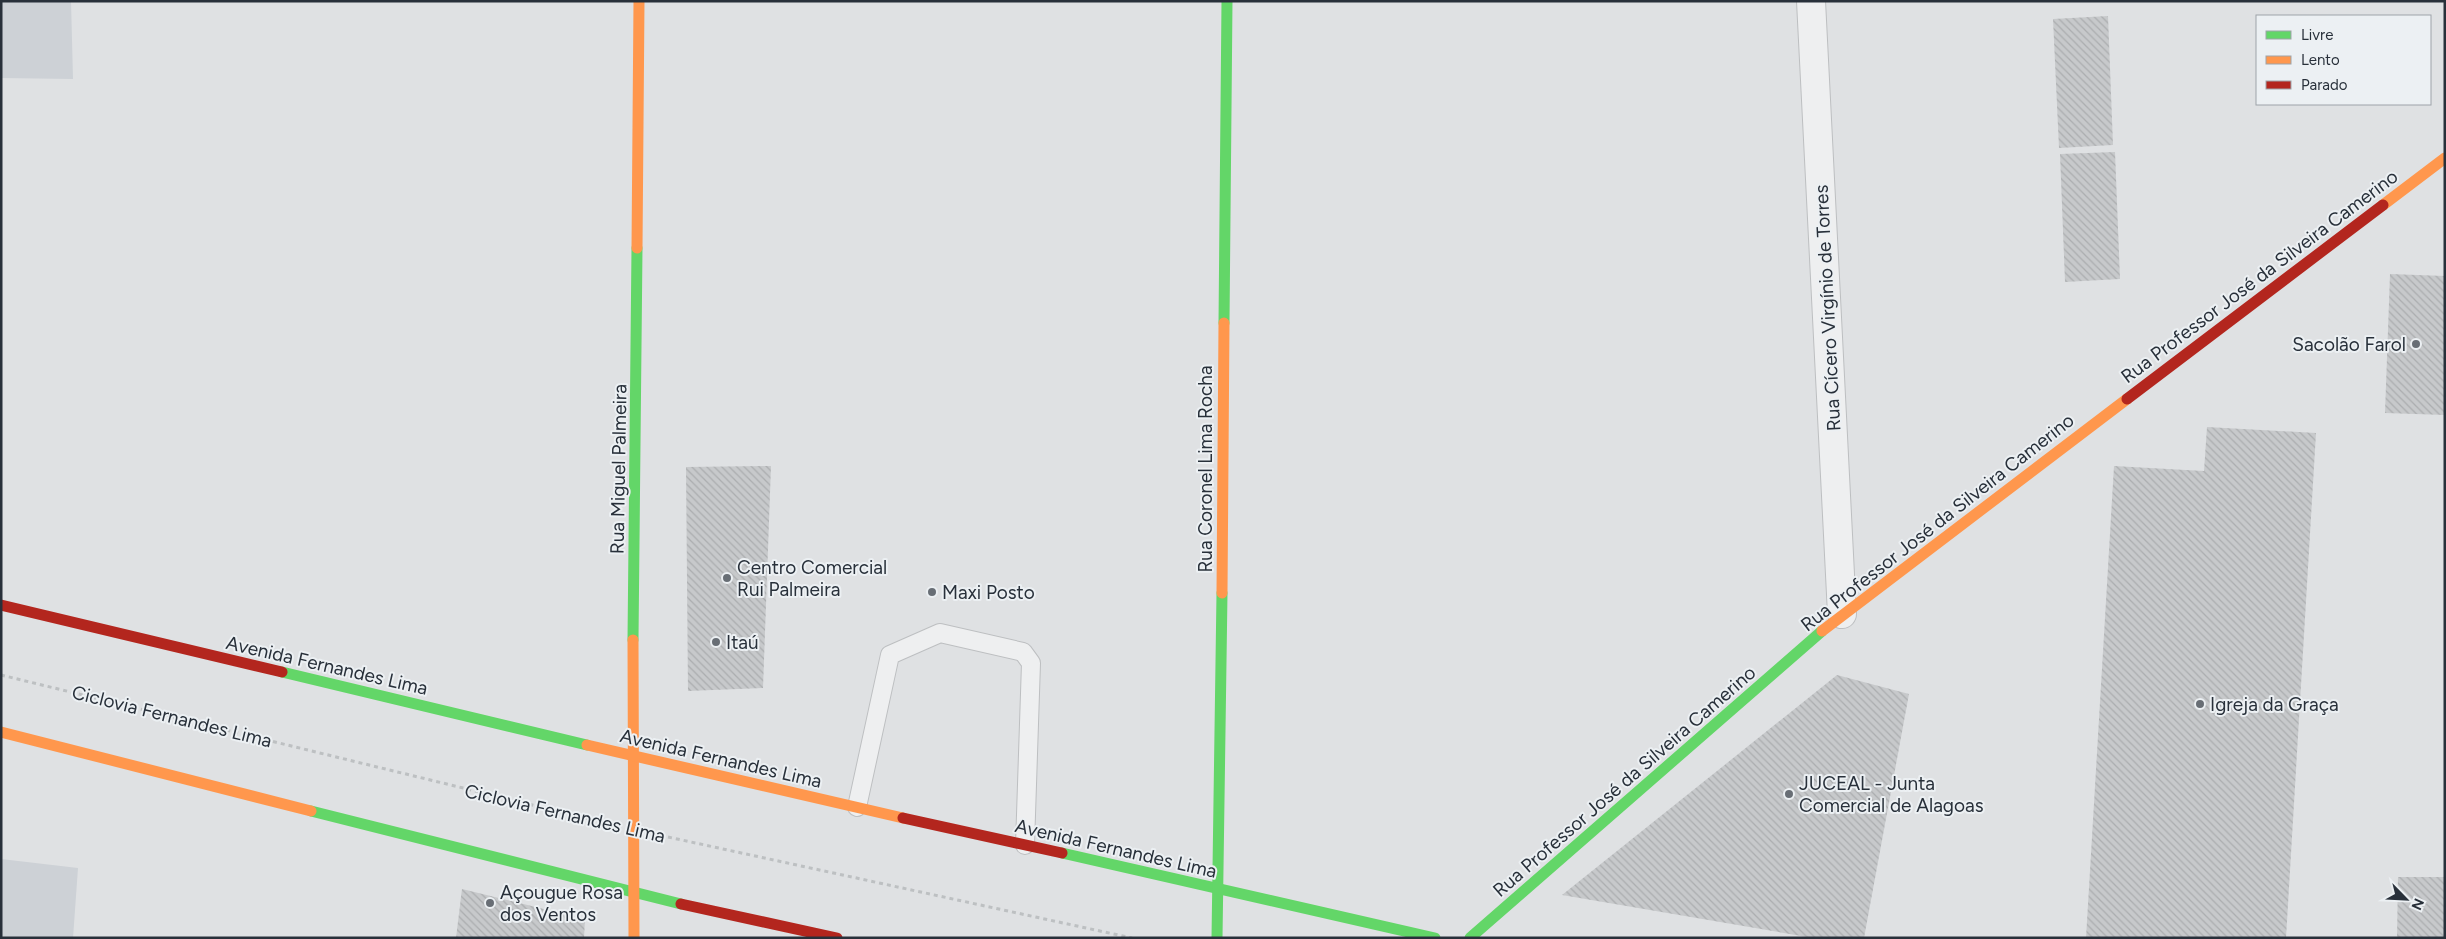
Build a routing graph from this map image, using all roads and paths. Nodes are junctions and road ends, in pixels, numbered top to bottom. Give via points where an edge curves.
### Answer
1 (639, 1) edge
2 (1227, 1) edge
3 (1811, 1) edge
4 (2445, 158) edge
5 (1, 605) edge
6 (1842, 614) junction
7 (1, 675) edge
8 (1, 732) edge
9 (632, 756) junction
10 (857, 807) junction
11 (633, 829) junction
12 (1025, 845) junction
13 (1219, 889) junction
14 (634, 894) junction
15 (634, 938) edge
16 (837, 938) edge
17 (1132, 938) edge
18 (1217, 938) edge
19 (1435, 938) edge
20 (1470, 938) edge

1 - 9 main road, Rua Miguel Palmeira
2 - 13 main road, Rua Coronel Lima Rocha
3 - 6 street, Rua Cícero Virgínio de Torres
4 - 6 main road, Rua Professor José da Silveira Camerino
5 - 9 main road, Avenida Fernandes Lima
6 - 20 main road, Rua Professor José da Silveira Camerino
7 - 11 path, Ciclovia Fernandes Lima
8 - 14 main road
9 - 10 main road, Avenida Fernandes Lima
9 - 11 main road, Rua Miguel Palmeira
10 - 12 main road, Avenida Fernandes Lima
10 - 12 lane via 890,655 940,633 959,637 1024,652 1031,663
11 - 14 main road, Rua Miguel Palmeira
11 - 17 path, Ciclovia Fernandes Lima
12 - 13 main road, Avenida Fernandes Lima
13 - 18 main road, Rua Coronel Lima Rocha
13 - 19 main road, Avenida Fernandes Lima
14 - 15 main road, Rua Miguel Palmeira
14 - 16 main road

